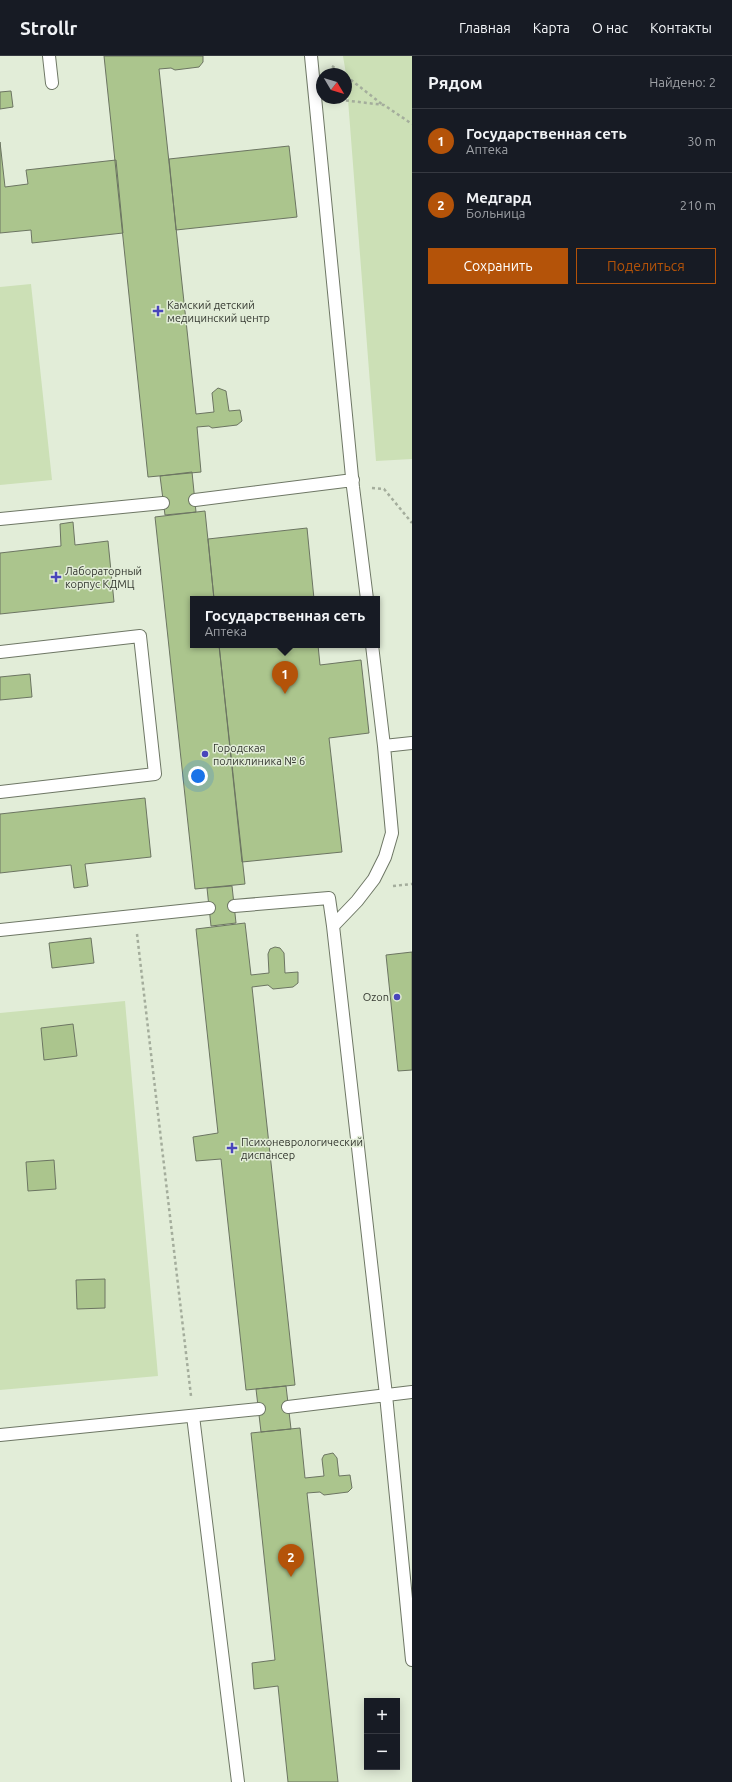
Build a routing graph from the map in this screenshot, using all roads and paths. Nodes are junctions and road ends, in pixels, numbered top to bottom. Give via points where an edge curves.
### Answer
1 (49, 56) edge
2 (311, 56) edge
3 (352, 81) edge
4 (52, 83) dead end
5 (352, 101) edge
6 (384, 105) junction
7 (412, 124) edge
8 (353, 483) junction
9 (195, 500) dead end
10 (163, 503) dead end
11 (0, 519) edge
12 (412, 523) edge
13 (367, 596) edge
14 (372, 648) edge
15 (0, 652) edge
16 (412, 743) edge
17 (384, 746) junction
18 (0, 792) edge
19 (234, 906) dead end
20 (209, 908) dead end
21 (135, 916) junction
22 (333, 926) junction
23 (0, 930) edge
24 (412, 1392) edge
25 (386, 1395) junction
26 (288, 1407) dead end
27 (258, 1410) dead end
28 (193, 1416) junction
29 (0, 1435) edge
30 (412, 1660) edge
31 (238, 1782) edge

1 - 4 lane
2 - 8 lane
3 - 6 path
5 - 6 path
6 - 7 path
8 - 9 lane
8 - 12 path via 384,489
8 - 13 lane
10 - 11 lane
14 - 17 lane
15 - 18 lane via 140,636 155,774
16 - 17 lane
17 - 22 lane via 392,833 385,857 374,879
19 - 22 lane via 329,898
20 - 21 lane
21 - 23 lane
21 - 28 path
22 - 25 lane
24 - 25 lane
25 - 26 lane
25 - 30 lane
27 - 28 lane
28 - 29 lane
28 - 31 lane

